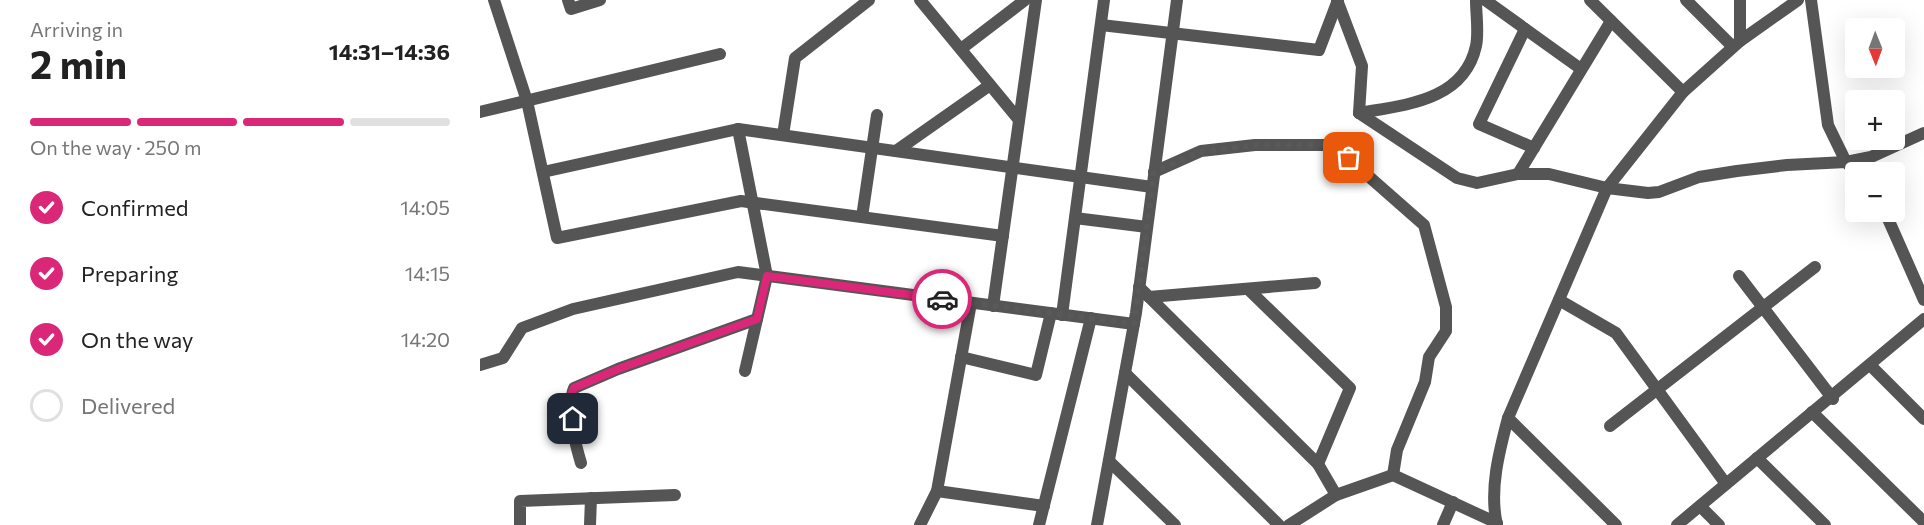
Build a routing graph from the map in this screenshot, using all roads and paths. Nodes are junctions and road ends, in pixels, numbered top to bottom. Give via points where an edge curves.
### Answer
1 (494, 0) edge
2 (568, 0) edge
3 (600, 0) edge
4 (869, 0) edge
5 (921, 0) edge
6 (1025, 0) edge
7 (1036, 0) edge
8 (1104, 0) edge
9 (1177, 0) edge
10 (1338, 0) edge
11 (1476, 0) edge
12 (1485, 0) edge
13 (1590, 0) edge
14 (1686, 0) edge
15 (1740, 0) edge
16 (1798, 0) edge
17 (1811, 0) edge
18 (1611, 21) junction
19 (1101, 25) junction
20 (1525, 29) junction
21 (1173, 33) junction
22 (1736, 44) junction
23 (961, 49) junction
24 (720, 54) dead end
25 (1581, 69) junction
26 (990, 85) junction
27 (1683, 92) junction
28 (527, 101) junction
29 (480, 112) edge
30 (1359, 113) junction
31 (877, 115) dead end
32 (1019, 120) junction
33 (738, 129) junction
34 (1924, 133) edge
35 (783, 135) junction
36 (872, 148) junction
37 (1534, 148) junction
38 (896, 151) junction
39 (1845, 162) edge
40 (1846, 162) joint
41 (1013, 167) junction
42 (543, 172) junction
43 (1154, 172) junction
44 (1518, 174) junction
45 (1080, 177) junction
46 (1152, 187) junction
47 (1607, 188) junction
48 (752, 202) junction
49 (862, 217) junction
50 (1075, 218) junction
51 (1889, 222) edge
52 (1147, 228) junction
53 (1003, 236) junction
54 (1815, 267) dead end
55 (767, 276) junction
56 (1739, 276) dead end
57 (1315, 284) dead end
58 (1139, 287) junction
59 (1248, 289) junction
60 (1149, 297) junction
61 (1558, 300) junction
62 (1924, 300) edge
63 (971, 303) junction
64 (993, 306) junction
65 (1763, 308) junction
66 (1056, 314) junction
67 (1091, 318) junction
68 (757, 319) junction
69 (1924, 319) edge
70 (1134, 324) junction
71 (961, 357) junction
72 (480, 365) edge
73 (1870, 365) junction
74 (745, 371) dead end
75 (1125, 373) junction
76 (1658, 390) junction
77 (1832, 398) junction
78 (1812, 412) junction
79 (1508, 418) junction
80 (1924, 419) edge
81 (1610, 426) dead end
82 (1758, 458) junction
83 (1109, 461) junction
84 (581, 463) dead end
85 (1318, 464) junction
86 (1393, 475) junction
87 (1726, 484) junction
88 (937, 491) junction
89 (675, 495) dead end
90 (1336, 495) junction
91 (591, 498) junction
92 (1453, 502) junction
93 (1044, 506) junction
94 (1700, 506) junction
95 (1924, 522) edge
96 (1497, 524) edge
97 (520, 525) edge
98 (590, 525) edge
99 (920, 525) edge
100 (1040, 525) edge
101 (1097, 525) edge
102 (1175, 525) edge
103 (1279, 525) edge
104 (1289, 525) edge
105 (1443, 525) edge
106 (1616, 525) edge
107 (1677, 525) edge
108 (1719, 525) edge
109 (1825, 525) edge

1 - 28 street
2 - 3 street via 571,9
4 - 35 street via 795,58
5 - 23 street
6 - 23 street
7 - 32 street
8 - 19 street
9 - 21 street
10 - 21 street via 1319,50
10 - 30 street via 1362,66
11 - 30 street via 1477,44 1457,81 1439,95 1419,102
12 - 20 street
13 - 18 street
14 - 22 street
15 - 22 street
16 - 22 street
17 - 40 street via 1827,118
18 - 25 street
18 - 27 street
19 - 21 street
19 - 45 street
20 - 25 street
20 - 37 street via 1479,124
21 - 43 street
22 - 27 street
23 - 26 street
24 - 28 street
25 - 37 street
26 - 32 street
26 - 38 street
27 - 47 street
28 - 29 street
28 - 42 street
30 - 44 street via 1457,178 1477,183
31 - 36 street
32 - 41 street
33 - 35 street
33 - 42 street
33 - 48 street
34 - 40 street via 1871,157
35 - 36 street
36 - 38 street
36 - 49 street
37 - 44 street
38 - 41 street
39 - 47 street via 1737,171 1685,181 1659,192
41 - 45 street
41 - 53 street
42 - 48 street via 557,238
43 - 46 street
43 - 86 street via 1201,152 1255,145 1333,145 1424,225 1446,307 1446,332 1429,357 1425,382 1397,450
44 - 47 street via 1549,174
45 - 46 street
45 - 50 street
46 - 52 street
47 - 61 street
48 - 49 street
48 - 55 street
49 - 53 street
50 - 52 street
50 - 66 street
51 - 62 street
52 - 58 street
53 - 64 street
54 - 65 street
55 - 63 street
55 - 68 street
55 - 72 street via 738,272 573,309 522,328 503,358
56 - 65 street
57 - 59 street
58 - 60 street
58 - 70 street
59 - 60 street
59 - 85 street via 1350,388
60 - 85 street
61 - 76 street via 1616,333
61 - 79 street
63 - 64 street
63 - 71 street
64 - 66 street
65 - 76 street
65 - 77 street
66 - 67 street
66 - 71 street via 1036,375
67 - 70 street
67 - 93 street
68 - 74 street
68 - 84 street via 574,388 570,397
69 - 73 street
70 - 75 street
71 - 88 street
73 - 77 street
73 - 80 street
75 - 83 street
75 - 103 street
76 - 81 street
76 - 87 street
77 - 78 street
78 - 82 street
78 - 95 street
79 - 96 street via 1499,450 1493,507
79 - 106 street
82 - 87 street
82 - 109 street
83 - 101 street
83 - 102 street
85 - 90 street
86 - 90 street
86 - 92 street
87 - 94 street
88 - 93 street
88 - 99 street
89 - 91 street
90 - 104 street
91 - 97 street via 520,501
91 - 98 street
92 - 96 street
92 - 105 street
93 - 100 street
94 - 107 street
94 - 108 street

